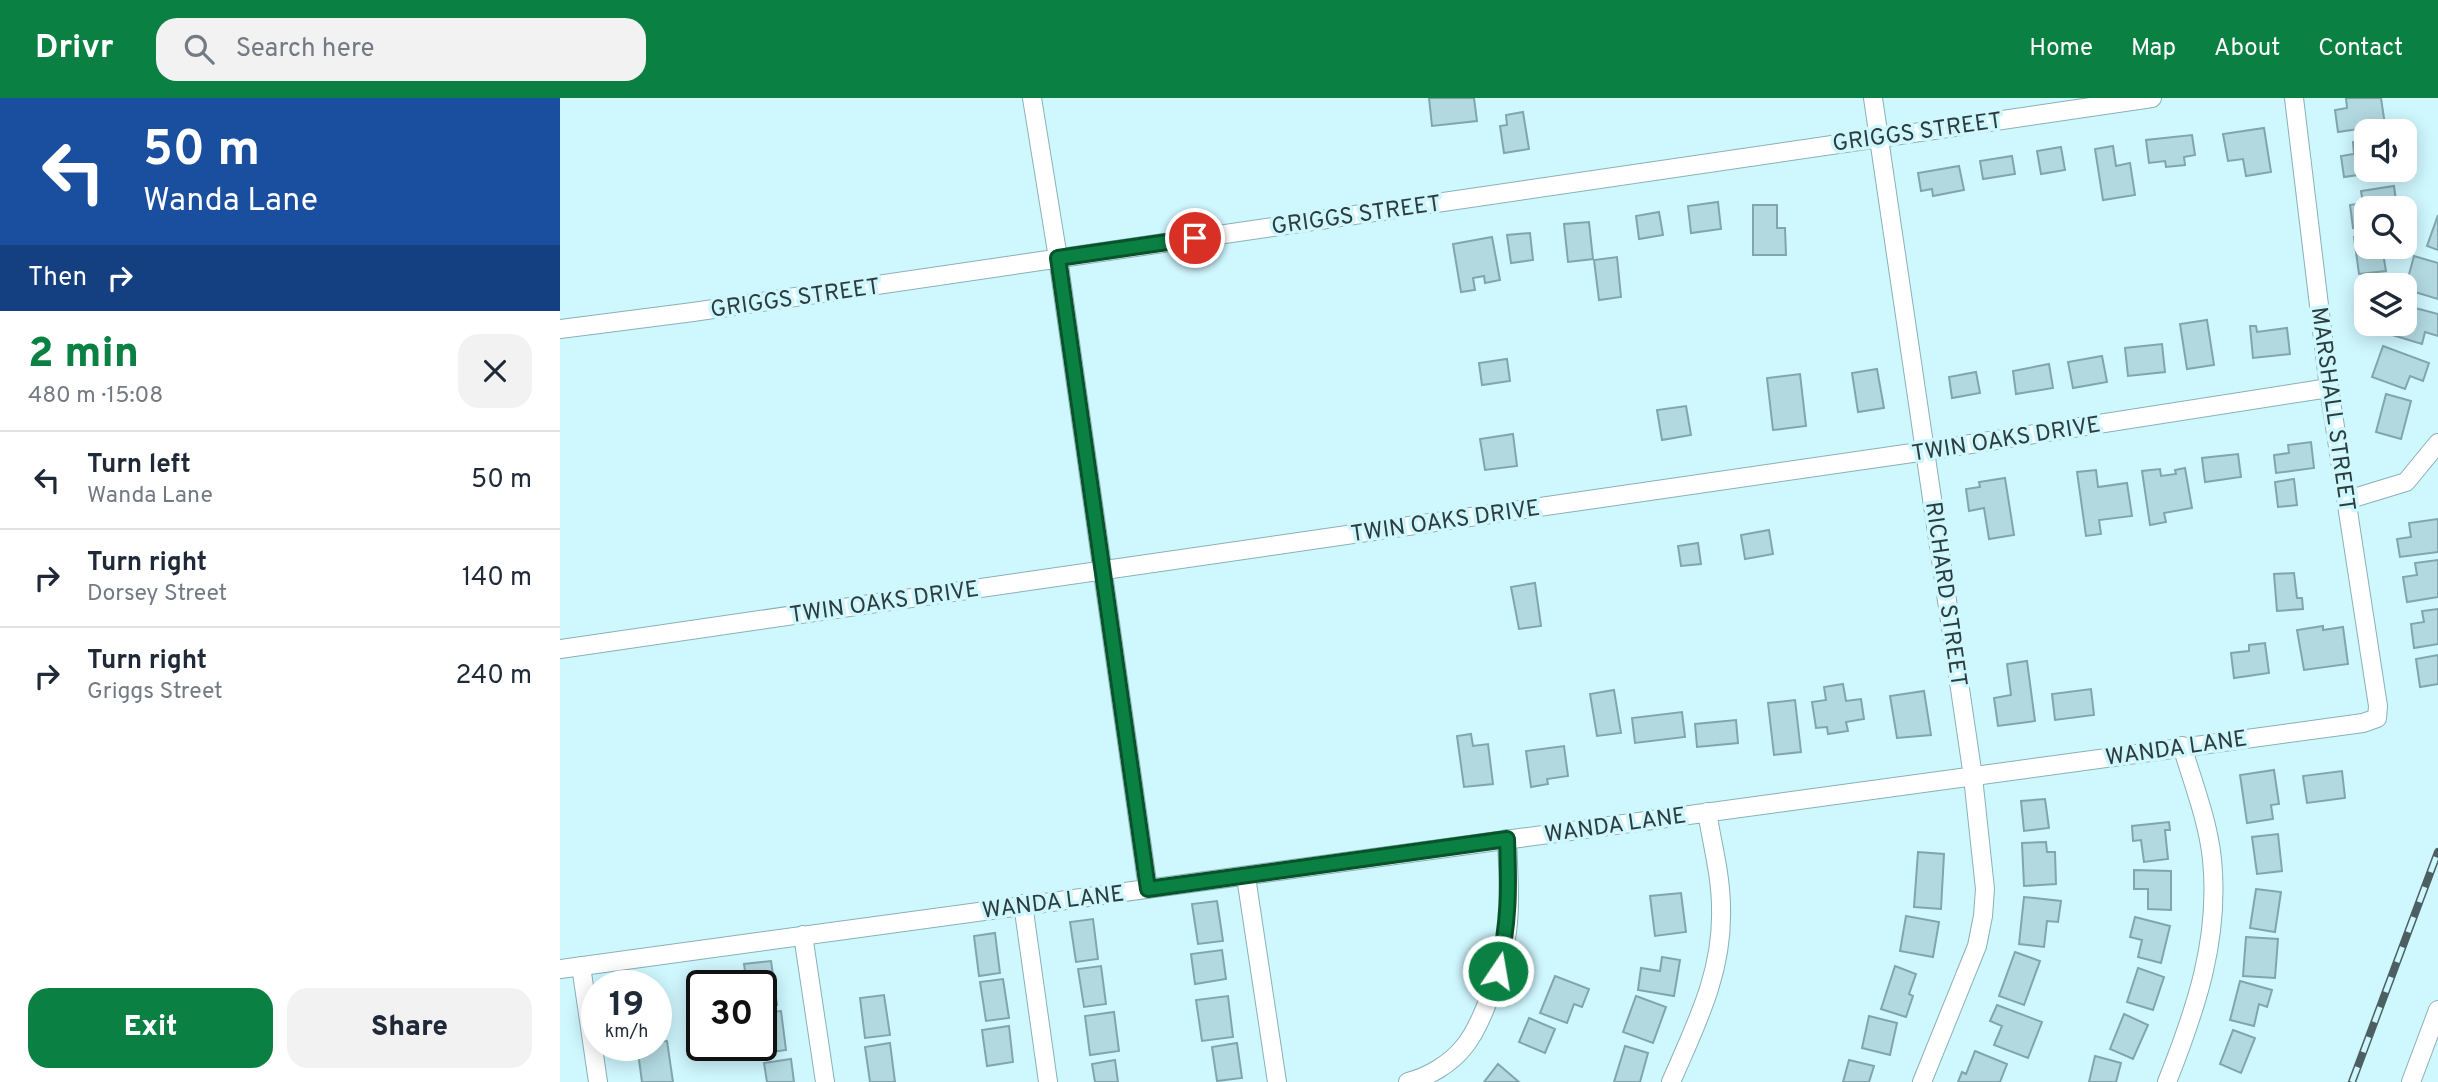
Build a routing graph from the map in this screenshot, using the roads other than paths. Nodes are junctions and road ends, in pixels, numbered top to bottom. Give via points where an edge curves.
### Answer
1 (1032, 98) edge
2 (1873, 98) edge
3 (2152, 98) edge
4 (2294, 98) edge
5 (1878, 136) junction
6 (1058, 258) junction
7 (560, 329) edge
8 (2329, 388) junction
9 (2438, 443) edge
10 (1926, 451) junction
11 (2347, 500) junction
12 (1102, 569) junction
13 (560, 649) edge
14 (2378, 718) joint
15 (2182, 746) junction
16 (1973, 776) junction
17 (1707, 812) junction
18 (1507, 839) junction
19 (1246, 877) junction
20 (1148, 889) junction
21 (1023, 904) junction
22 (803, 935) junction
23 (581, 966) junction
24 (560, 969) edge
25 (2438, 1010) edge
26 (597, 1082) edge
27 (825, 1082) edge
28 (1048, 1082) edge
29 (1277, 1082) edge
30 (1408, 1082) edge
31 (1671, 1082) edge
32 (1922, 1082) edge
33 (2167, 1082) edge
34 (2411, 1082) edge

1 - 6 street
2 - 5 street, RICHARD STREET
3 - 5 street, GRIGGS STREET
4 - 8 street, MARSHALL STREET
5 - 6 street, GRIGGS STREET
5 - 10 street, RICHARD STREET
6 - 7 street, GRIGGS STREET
6 - 12 street
8 - 10 street, TWIN OAKS DRIVE
8 - 11 street, MARSHALL STREET
9 - 11 street via 2406,482
10 - 12 street, TWIN OAKS DRIVE
10 - 16 street, RICHARD STREET
11 - 14 street, MARSHALL STREET
12 - 13 street, TWIN OAKS DRIVE
12 - 20 street
14 - 15 street, WANDA LANE
15 - 16 street, WANDA LANE
15 - 33 street via 2205,820 2212,894 2206,967
16 - 17 street, WANDA LANE
16 - 32 street, RICHARD STREET via 1985,888 1983,916 1977,946
17 - 18 street, WANDA LANE
17 - 31 street via 1721,907 1719,948 1711,989
18 - 19 street, WANDA LANE
18 - 30 street via 1507,932 1478,1024 1463,1048 1441,1067
19 - 20 street, WANDA LANE
19 - 29 street
20 - 21 street, WANDA LANE
21 - 22 street, WANDA LANE
21 - 28 street
22 - 23 street, WANDA LANE
22 - 27 street
23 - 24 street, WANDA LANE
23 - 26 street
25 - 34 street

